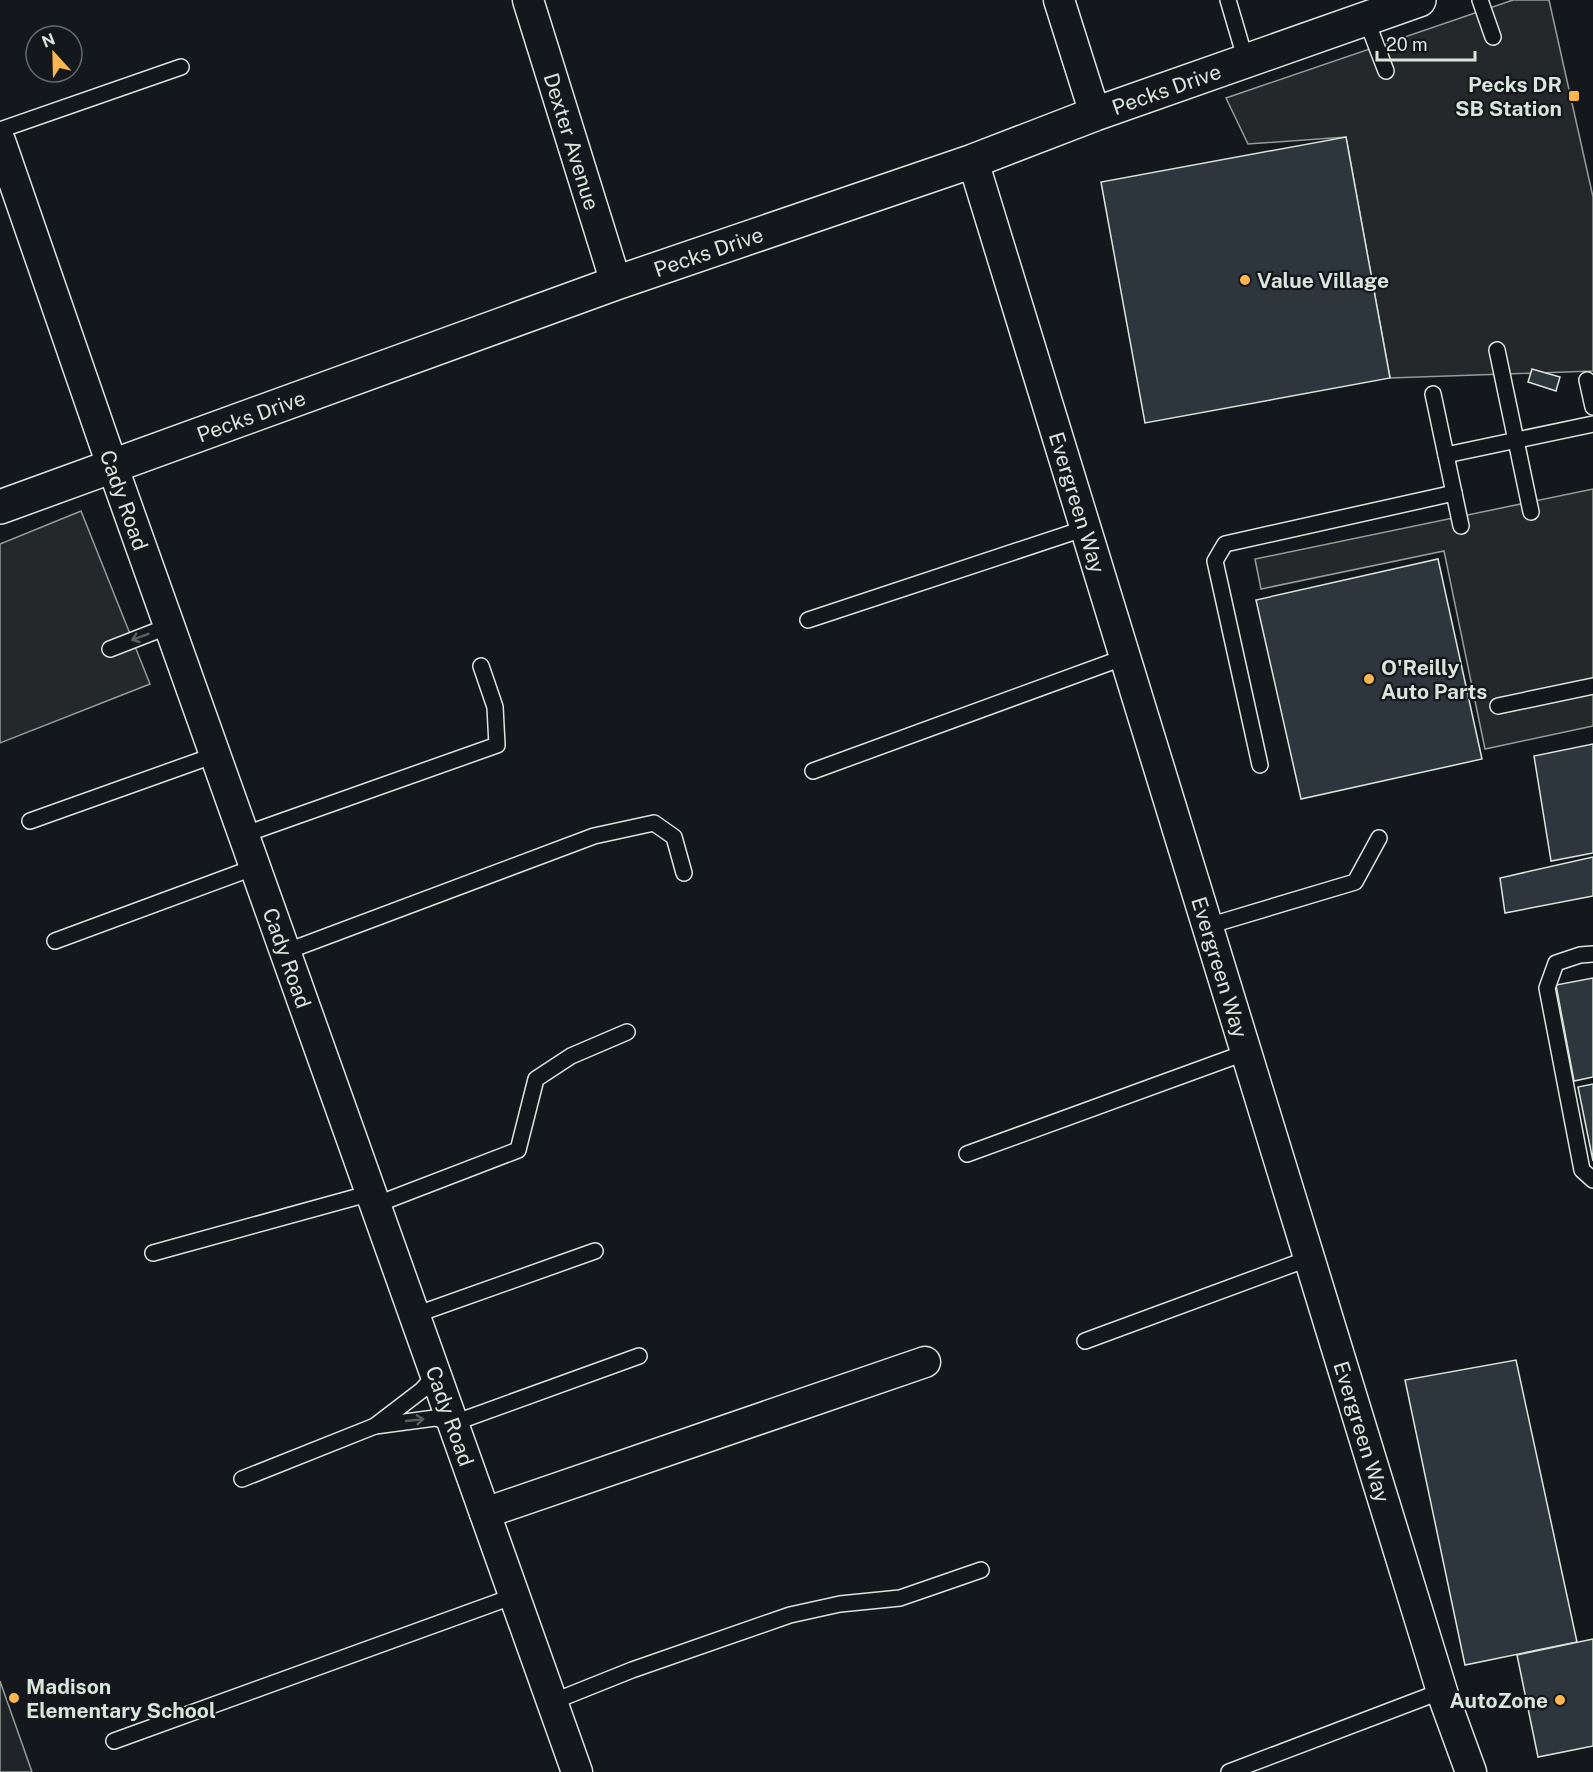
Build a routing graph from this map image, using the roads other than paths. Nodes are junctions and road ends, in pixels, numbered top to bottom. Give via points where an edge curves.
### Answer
1 (528, 0) edge
2 (1059, 0) edge
3 (1228, 0) edge
4 (1419, 0) edge
5 (1480, 0) edge
6 (1366, 19) junction
7 (1493, 37) dead end
8 (1246, 61) junction
9 (181, 67) dead end
10 (1386, 70) dead end
11 (1095, 114) junction
12 (1, 147) edge
13 (973, 161) junction
14 (616, 283) junction
15 (1497, 350) dead end
16 (1587, 380) dead end
17 (1433, 394) dead end
18 (1593, 408) edge
19 (1593, 424) edge
20 (1516, 440) junction
21 (1446, 455) junction
22 (112, 465) junction
23 (1454, 493) junction
24 (0, 507) edge
25 (1531, 512) dead end
26 (1461, 526) dead end
27 (1086, 528) junction
28 (808, 620) dead end
29 (169, 626) junction
30 (110, 649) dead end
31 (1125, 657) junction
32 (481, 666) dead end
33 (1593, 686) edge
34 (1498, 706) dead end
35 (215, 755) junction
36 (1260, 765) dead end
37 (813, 771) dead end
38 (30, 822) dead end
39 (243, 835) junction
40 (1379, 838) dead end
41 (255, 867) junction
42 (684, 873) dead end
43 (1208, 926) junction
44 (55, 941) dead end
45 (285, 952) junction
46 (1593, 954) edge
47 (627, 1032) dead end
48 (1247, 1052) junction
49 (967, 1154) dead end
50 (1593, 1180) edge
51 (373, 1199) junction
52 (595, 1251) dead end
53 (153, 1253) dead end
54 (1310, 1258) junction
55 (415, 1315) junction
56 (1085, 1341) dead end
57 (639, 1356) dead end
58 (925, 1362) dead end
59 (436, 1374) junction
60 (454, 1423) junction
61 (375, 1426) junction
62 (242, 1479) dead end
63 (485, 1513) junction
64 (981, 1570) dead end
65 (514, 1596) junction
66 (1442, 1691) junction
67 (552, 1702) junction
68 (114, 1741) dead end
69 (577, 1772) edge
70 (1229, 1772) edge
71 (1471, 1772) edge

1 - 14 street, Dexter Avenue
2 - 11 street
3 - 8 lane
4 - 6 street, Pecks Drive
5 - 7 lane
6 - 8 street, Pecks Drive
6 - 10 lane
8 - 11 street, Pecks Drive
9 - 12 lane
11 - 13 street, Pecks Drive
12 - 22 street, Cady Road
13 - 14 street, Pecks Drive
13 - 27 street, Evergreen Way
14 - 22 street, Pecks Drive
15 - 20 lane
16 - 18 lane
17 - 21 lane
19 - 20 lane
20 - 21 lane
20 - 25 lane
21 - 23 lane
22 - 24 street, Pecks Drive
22 - 29 street, Cady Road
23 - 26 lane
23 - 36 lane via 1225,544 1215,561
27 - 28 lane
27 - 31 street, Evergreen Way
29 -> 30 lane
29 - 35 street, Cady Road
31 - 37 lane
31 - 43 street, Evergreen Way
32 - 39 lane via 495,707 497,745
33 - 34 lane
35 - 38 lane
35 - 39 street, Cady Road
39 - 41 street, Cady Road
40 - 43 lane via 1355,882
41 - 44 lane
41 - 45 street, Cady Road
42 - 45 lane via 674,837 654,823 594,836
43 - 48 street, Evergreen Way
45 - 51 street, Cady Road
46 - 50 lane via 1556,963 1547,988 1582,1170
47 - 51 lane via 571,1056 536,1079 518,1150
48 - 49 lane
48 - 54 street, Evergreen Way
51 - 53 lane
51 - 55 street, Cady Road
52 - 55 lane
54 - 56 lane
54 - 66 street, Evergreen Way
55 - 59 street, Cady Road
57 - 60 lane
58 - 63 street
59 - 60 street, Cady Road
59 - 61 lane via 422,1390
61 -> 60 lane via 435,1418
60 - 63 street, Cady Road
61 - 62 lane
63 - 65 street, Cady Road
64 - 67 lane via 900,1598 840,1604 790,1615 655,1661
65 - 67 street, Cady Road
65 - 68 lane
66 - 70 lane
66 - 71 street, Evergreen Way
67 - 69 street, Cady Road

